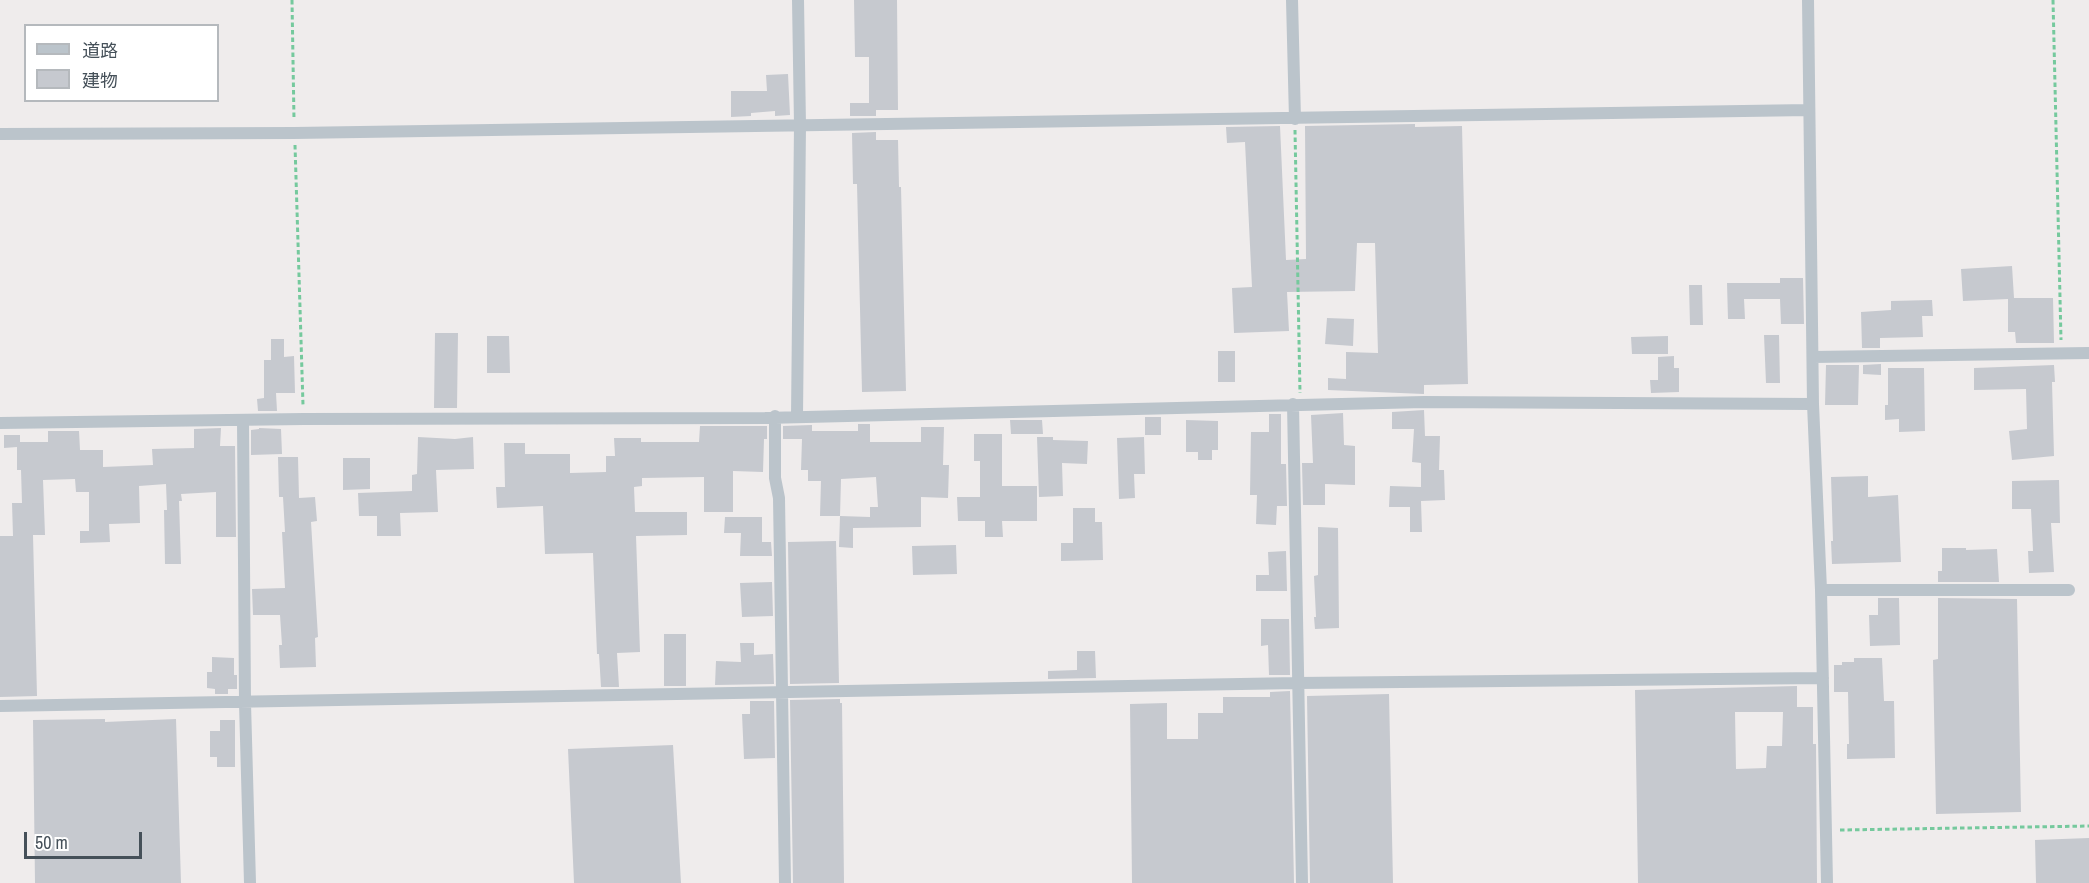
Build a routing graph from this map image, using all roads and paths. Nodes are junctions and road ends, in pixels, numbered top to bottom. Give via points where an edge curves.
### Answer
1 (292, 0) edge
2 (798, 0) edge
3 (1292, 0) edge
4 (1808, 0) edge
5 (2053, 0) edge
6 (1809, 110) junction
7 (1295, 119) junction
8 (800, 125) junction
9 (294, 133) junction
10 (0, 134) edge
11 (2089, 353) edge
12 (2061, 354) junction
13 (1813, 357) junction
14 (1297, 404) junction
15 (1814, 404) junction
16 (775, 416) junction
17 (797, 416) junction
18 (304, 419) junction
19 (243, 420) junction
20 (0, 423) edge
21 (1821, 590) junction
22 (2069, 590) dead end
23 (1823, 678) junction
24 (1298, 683) junction
25 (782, 692) junction
26 (245, 703) junction
27 (0, 706) edge
28 (2089, 826) edge
29 (1826, 831) junction
30 (250, 883) edge
31 (785, 883) edge
32 (1302, 883) edge
33 (1827, 883) edge

1 - 9 path
2 - 8 street
3 - 7 street
4 - 6 street
5 - 12 path
6 - 7 street
6 - 13 street
7 - 8 street
7 - 14 path
8 - 9 street
8 - 17 street
9 - 10 street
9 - 18 path
11 - 12 street
12 - 13 street
13 - 15 street
14 - 15 street
14 - 17 street
14 - 24 street
15 - 21 street
16 - 17 street
16 - 18 street
16 - 25 street
18 - 19 street
19 - 20 street
19 - 26 street
21 - 22 street
21 - 23 street
23 - 24 street
23 - 29 street
24 - 25 street
24 - 32 street
25 - 26 street
25 - 31 street
26 - 27 street
26 - 30 street
28 - 29 path
29 - 33 street

